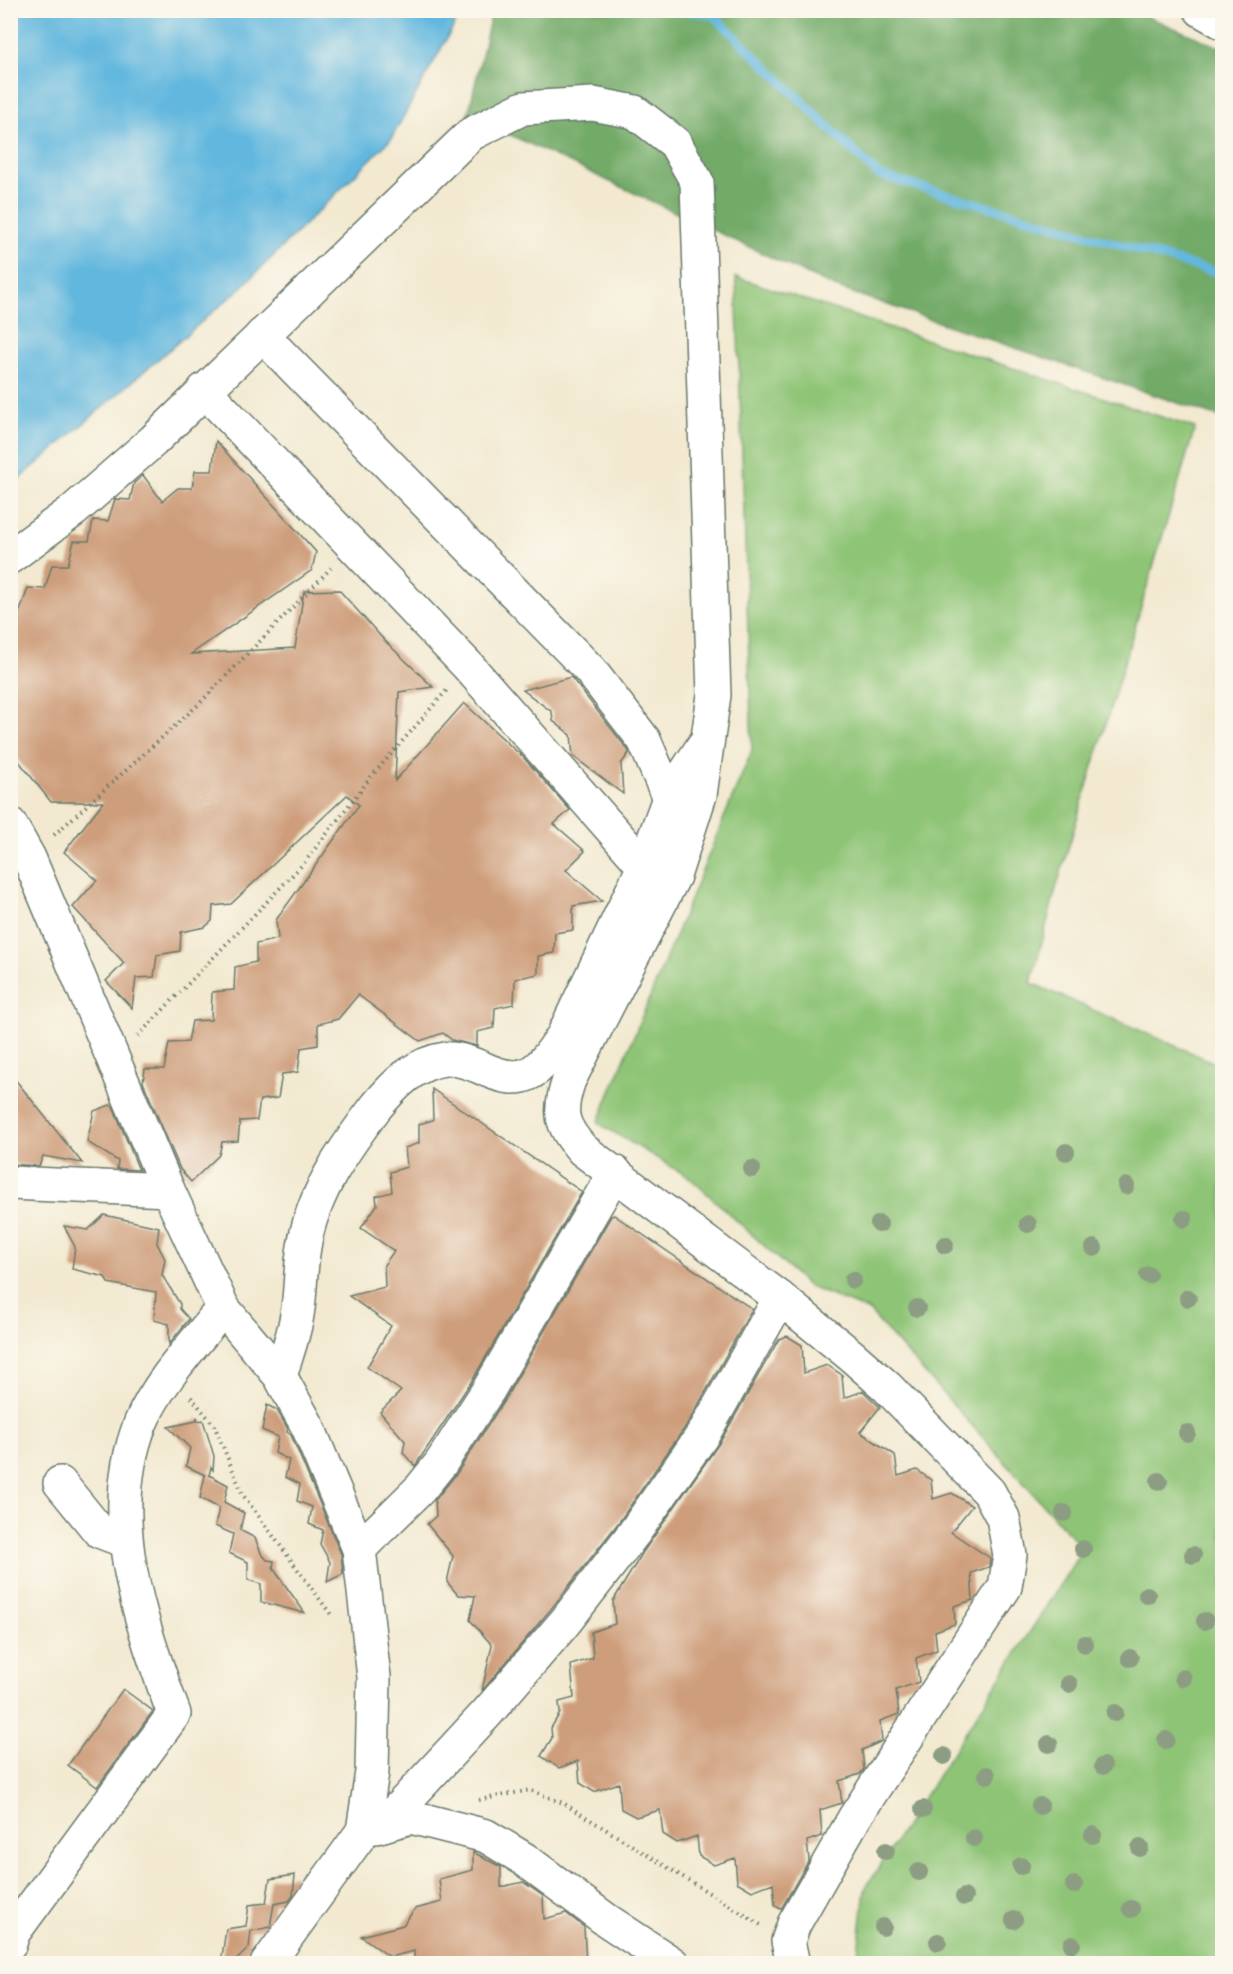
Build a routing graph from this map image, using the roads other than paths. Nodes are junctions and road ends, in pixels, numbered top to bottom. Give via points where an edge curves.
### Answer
1 (1202, 10) edge
2 (1222, 22) edge
3 (262, 334) junction
4 (204, 390) junction
5 (10, 557) edge
6 (708, 739) junction
7 (669, 798) junction
8 (17, 839) edge
9 (644, 866) junction
10 (615, 1172) junction
11 (10, 1183) edge
12 (168, 1190) junction
13 (780, 1298) junction
14 (223, 1308) junction
15 (280, 1376) junction
16 (60, 1483) dead end
17 (124, 1541) junction
18 (359, 1549) junction
19 (373, 1828) junction
20 (12, 1937) edge
21 (791, 1952) edge
22 (267, 1964) edge
23 (673, 1964) edge

1 - 2 lane
3 - 4 lane
3 - 6 lane via 471,134 523,108 593,104 635,111 675,143 697,182 714,695
3 - 7 lane via 590,670 644,740
4 - 5 lane via 74,510
4 - 9 lane via 468,666
6 - 7 lane
6 - 10 lane via 700,795 674,876 568,1080 561,1102 562,1122 572,1138
7 - 9 lane
8 - 12 lane
9 - 15 lane via 563,1036 534,1073 516,1078 447,1058 421,1065 398,1082 345,1147 321,1193 304,1245 297,1316
10 - 13 lane
10 - 18 lane via 452,1448 420,1489
11 - 12 lane
12 - 14 lane
13 - 19 lane via 704,1433 634,1533 549,1640
13 - 21 lane via 887,1387 989,1492 1002,1518 1010,1555 1005,1587 855,1817 794,1924
14 - 15 lane
14 - 17 lane via 170,1374 141,1422 128,1472
15 - 18 lane via 308,1427
16 - 17 lane via 99,1531
17 - 20 lane via 139,1618 174,1714
18 - 19 lane via 374,1677
19 - 22 lane
19 - 23 lane via 411,1817 486,1836

